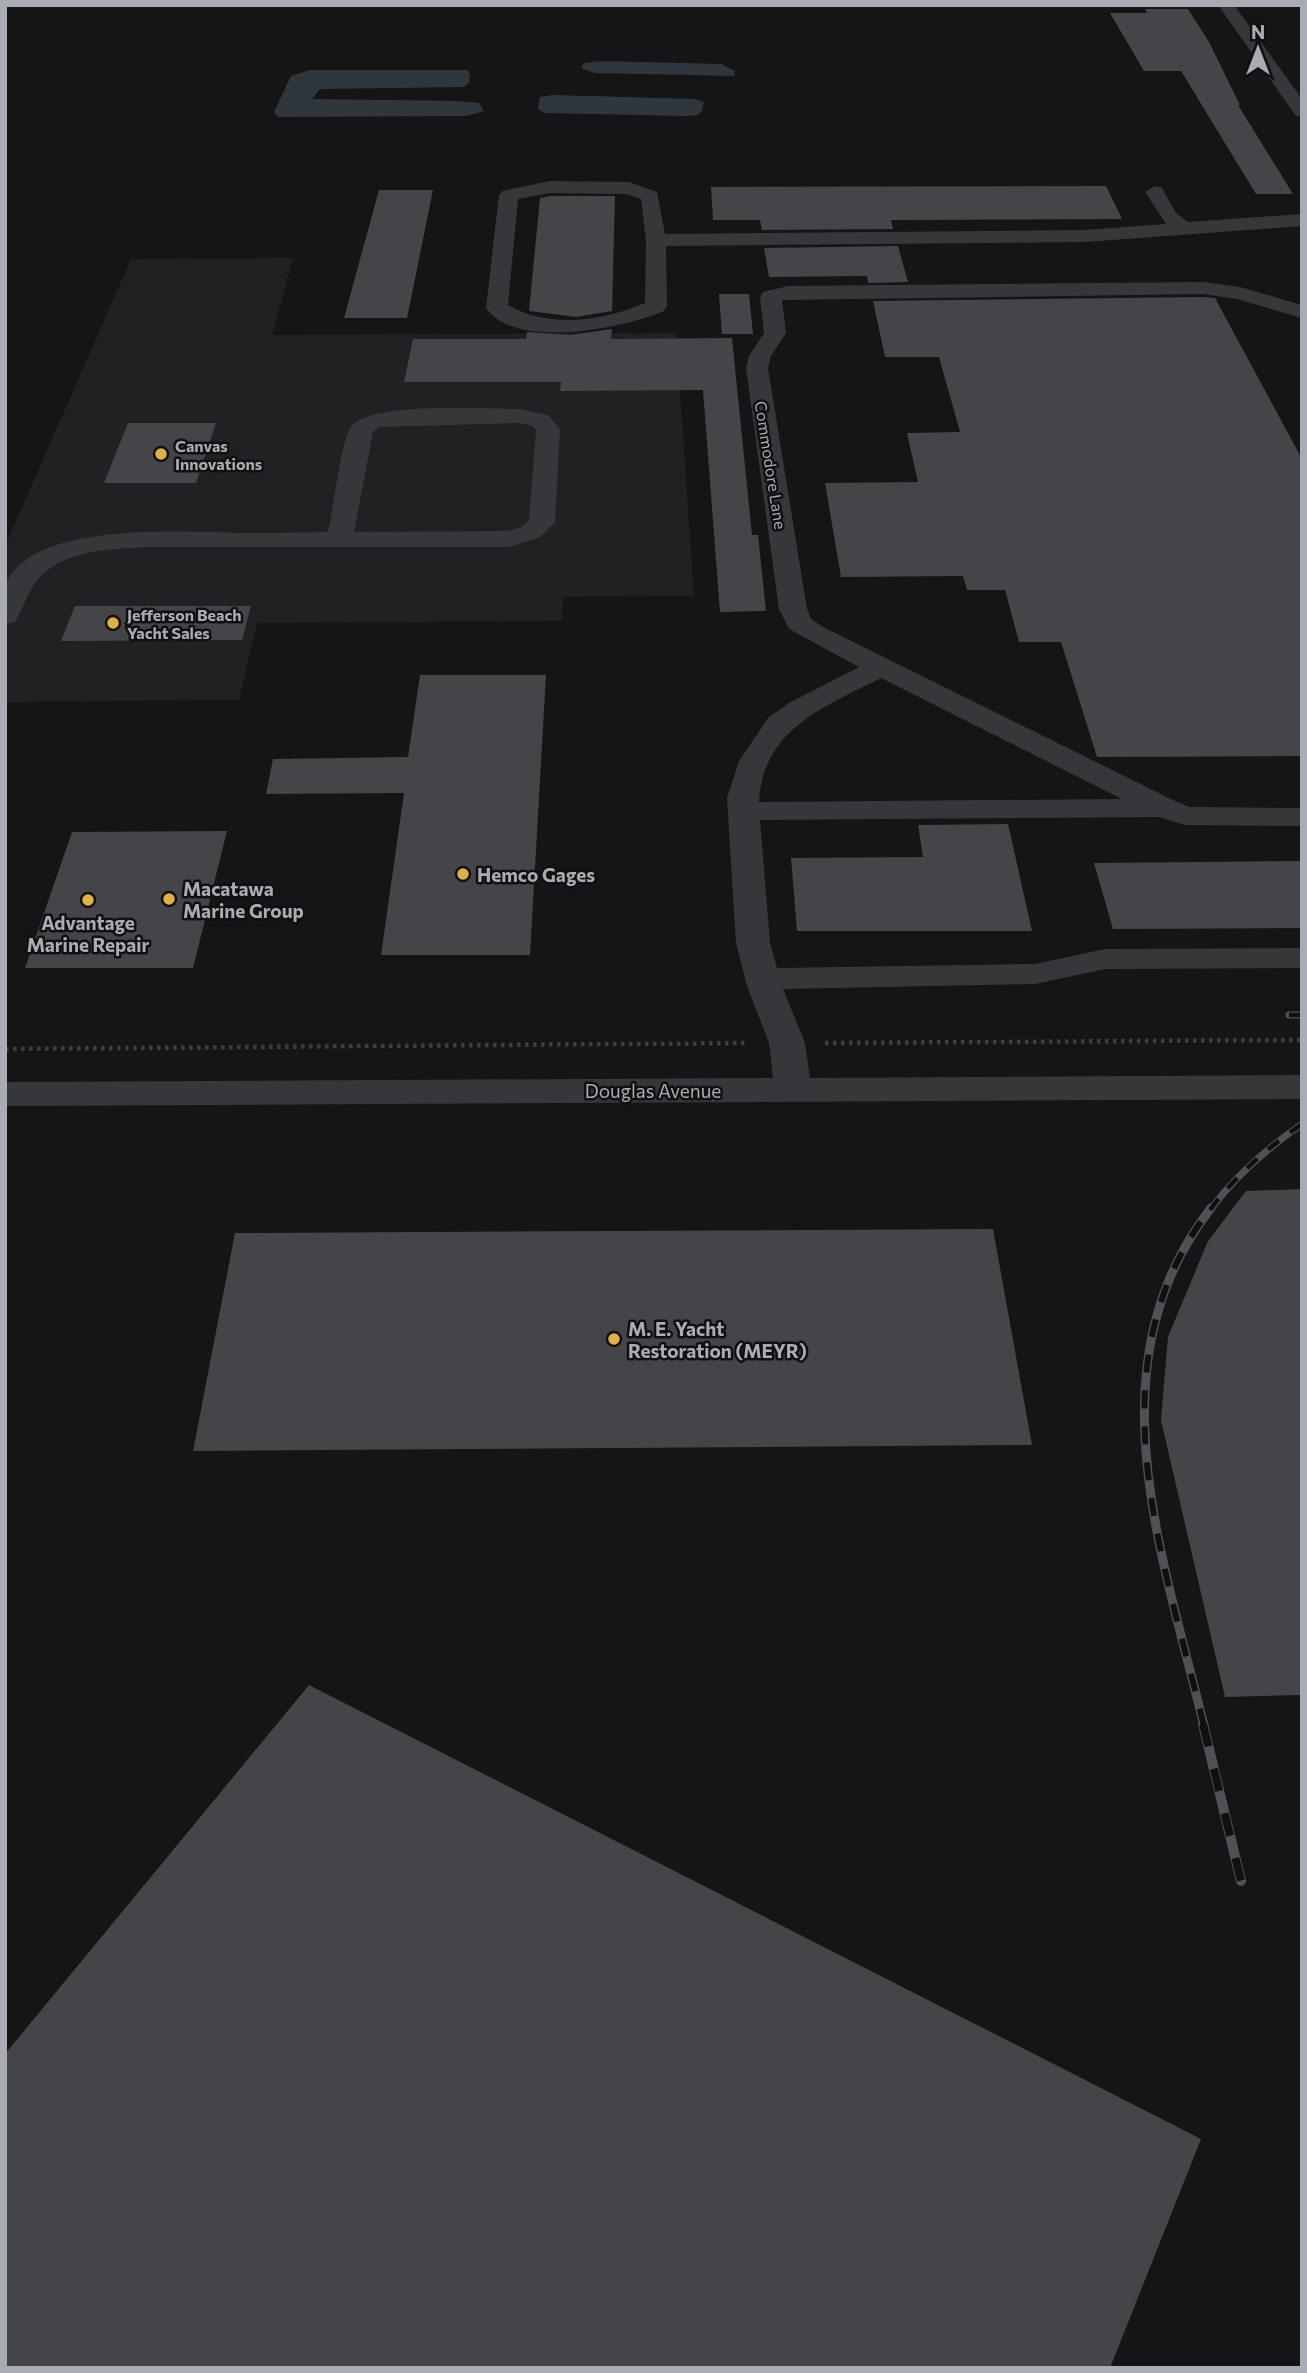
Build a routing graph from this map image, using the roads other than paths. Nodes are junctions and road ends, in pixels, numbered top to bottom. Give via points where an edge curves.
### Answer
1 (1226, 5) edge
2 (1286, 58) dead end
3 (1262, 59) junction
4 (1302, 112) edge
5 (1155, 192) dead end
6 (1302, 220) edge
7 (1184, 229) junction
8 (656, 240) junction
9 (1302, 312) edge
10 (340, 540) junction
11 (5, 616) edge
12 (881, 666) junction
13 (1164, 807) junction
14 (744, 811) junction
15 (1302, 817) edge
16 (1302, 958) edge
17 (762, 979) junction
18 (1302, 1087) edge
19 (793, 1089) junction
20 (5, 1094) edge

1 - 3 street
2 - 3 street
3 - 4 street
5 - 7 street via 1168,216
6 - 7 street
7 - 8 street via 1085,236
8 - 8 street via 650,196 629,188 550,187 509,195 497,308 532,325 604,323 636,317 656,306
9 - 12 street, Commodore Lane via 1240,293 1203,288 788,292 771,297 775,333 757,368 793,609 799,623 813,633
10 - 10 street via 509,539 531,532 542,522 548,429 540,420 520,416 371,421 361,430
10 - 11 street via 139,541 76,549 43,561 24,578
12 - 13 street, Commodore Lane
12 - 14 street via 779,723 754,761 743,798
13 - 14 street
13 - 15 street, Commodore Lane via 1185,816
14 - 17 street via 753,943
16 - 17 street via 1105,959 1035,974
17 - 19 street via 787,1043
18 - 19 street, Douglas Avenue
19 - 20 street, Douglas Avenue

